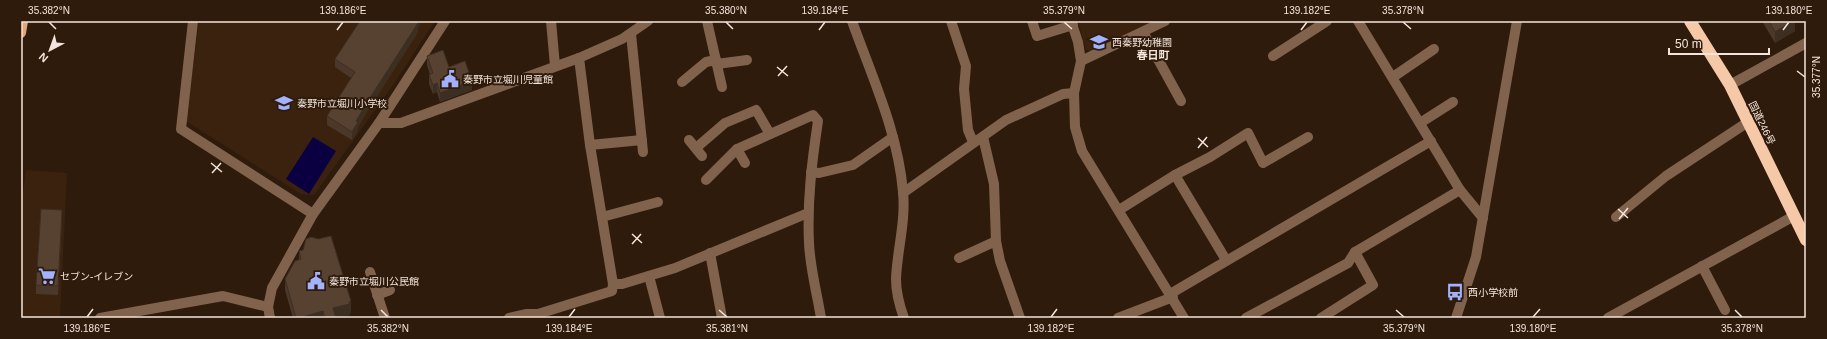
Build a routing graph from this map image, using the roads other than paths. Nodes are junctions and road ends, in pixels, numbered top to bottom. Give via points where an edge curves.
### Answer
1 (22, 21) edge
2 (193, 21) edge
3 (445, 21) edge
4 (551, 21) edge
5 (647, 21) edge
6 (707, 21) edge
7 (852, 21) edge
8 (951, 21) edge
9 (1032, 21) edge
10 (1165, 21) edge
11 (1327, 21) edge
12 (1358, 21) edge
13 (1517, 21) edge
14 (1690, 21) edge
15 (1072, 23) edge
16 (1143, 32) junction
17 (21, 33) edge
18 (631, 34) junction
19 (1806, 43) edge
20 (1434, 49) dead end
21 (1274, 56) dead end
22 (579, 58) junction
23 (747, 60) dead end
24 (1081, 61) junction
25 (716, 62) junction
26 (555, 66) junction
27 (1393, 77) junction
28 (682, 82) dead end
29 (1730, 85) junction
30 (722, 87) dead end
31 (1074, 93) junction
32 (1182, 101) dead end
33 (1453, 102) dead end
34 (1748, 122) junction
35 (379, 123) junction
36 (1420, 123) junction
37 (770, 134) junction
38 (893, 137) junction
39 (983, 137) junction
40 (1308, 137) dead end
41 (642, 140) junction
42 (1431, 141) junction
43 (973, 142) junction
44 (590, 145) junction
45 (737, 149) junction
46 (643, 152) dead end
47 (702, 156) dead end
48 (745, 164) dead end
49 (811, 172) junction
50 (1175, 175) junction
51 (706, 180) dead end
52 (1460, 190) junction
53 (903, 192) junction
54 (658, 202) dead end
55 (1119, 210) junction
56 (808, 213) junction
57 (313, 214) junction
58 (1794, 216) junction
59 (602, 217) junction
60 (1616, 217) dead end
61 (1483, 218) junction
62 (1806, 240) edge
63 (996, 241) junction
64 (710, 252) junction
65 (1355, 252) junction
66 (959, 258) dead end
67 (1226, 260) junction
68 (1702, 266) junction
69 (370, 272) dead end
70 (649, 276) junction
71 (613, 284) junction
72 (390, 290) dead end
73 (377, 295) junction
74 (1172, 296) junction
75 (268, 307) junction
76 (1725, 310) dead end
77 (539, 316) edge
78 (100, 318) edge
79 (270, 318) edge
80 (385, 318) edge
81 (509, 318) edge
82 (660, 318) edge
83 (722, 318) edge
84 (821, 318) edge
85 (904, 318) edge
86 (1020, 318) edge
87 (1118, 318) edge
88 (1184, 318) edge
89 (1246, 318) edge
90 (1321, 318) edge
91 (1456, 318) edge
92 (1608, 318) edge

1 - 17 main road
2 - 57 street via 181,129
3 - 35 street
4 - 26 street
5 - 18 street
6 - 25 street
7 - 38 street via 877,84
8 - 43 street via 966,66 964,89 968,130
9 - 15 street via 1037,36
10 - 16 street
11 - 21 street
12 - 27 street
13 - 61 street
14 - 29 highway, 国道246号
15 - 24 street
16 - 24 street
16 - 32 street
18 - 22 street
18 - 41 street
19 - 29 street
20 - 27 street
22 - 26 street
22 - 44 street
23 - 25 street
24 - 31 street
25 - 28 street via 706,62
25 - 30 street
26 - 35 street via 401,123
27 - 36 street
29 - 34 highway, 国道246号
31 - 39 street via 1064,94 1006,120
31 - 55 street via 1075,127 1082,151
33 - 36 street
34 - 58 highway, 国道246号
34 - 60 street via 1666,176
35 - 57 street
36 - 42 street
37 - 45 street
37 - 47 street via 756,110 725,123 693,144
37 - 49 street via 812,115 818,121
38 - 49 street via 853,165 819,173
38 - 53 street
39 - 43 street
39 - 63 street via 994,184
40 - 50 street via 1264,163 1248,133
41 - 44 street
41 - 46 street
42 - 52 street
42 - 67 street
43 - 53 street
44 - 59 street
45 - 48 street
45 - 51 street
49 - 56 street
50 - 55 street
50 - 67 street
52 - 61 street
52 - 65 street
53 - 85 street via 896,281
54 - 59 street
55 - 74 street
56 - 64 street
56 - 84 street via 809,244
57 - 75 street via 272,288
58 - 62 highway, 国道246号
58 - 68 street
59 - 71 street
61 - 91 street via 1476,257
63 - 66 street
63 - 86 street via 1000,262
64 - 70 street via 675,268
64 - 83 street
65 - 89 street via 1348,262
65 - 90 street via 1374,285
67 - 74 street
68 - 76 street
68 - 92 street
69 - 73 street
70 - 71 street
70 - 82 street
71 - 77 street via 612,291 608,293
72 - 73 street
73 - 80 street
74 - 87 street
74 - 88 street
75 - 78 street via 223,296
75 - 79 street
77 - 81 street via 528,314

